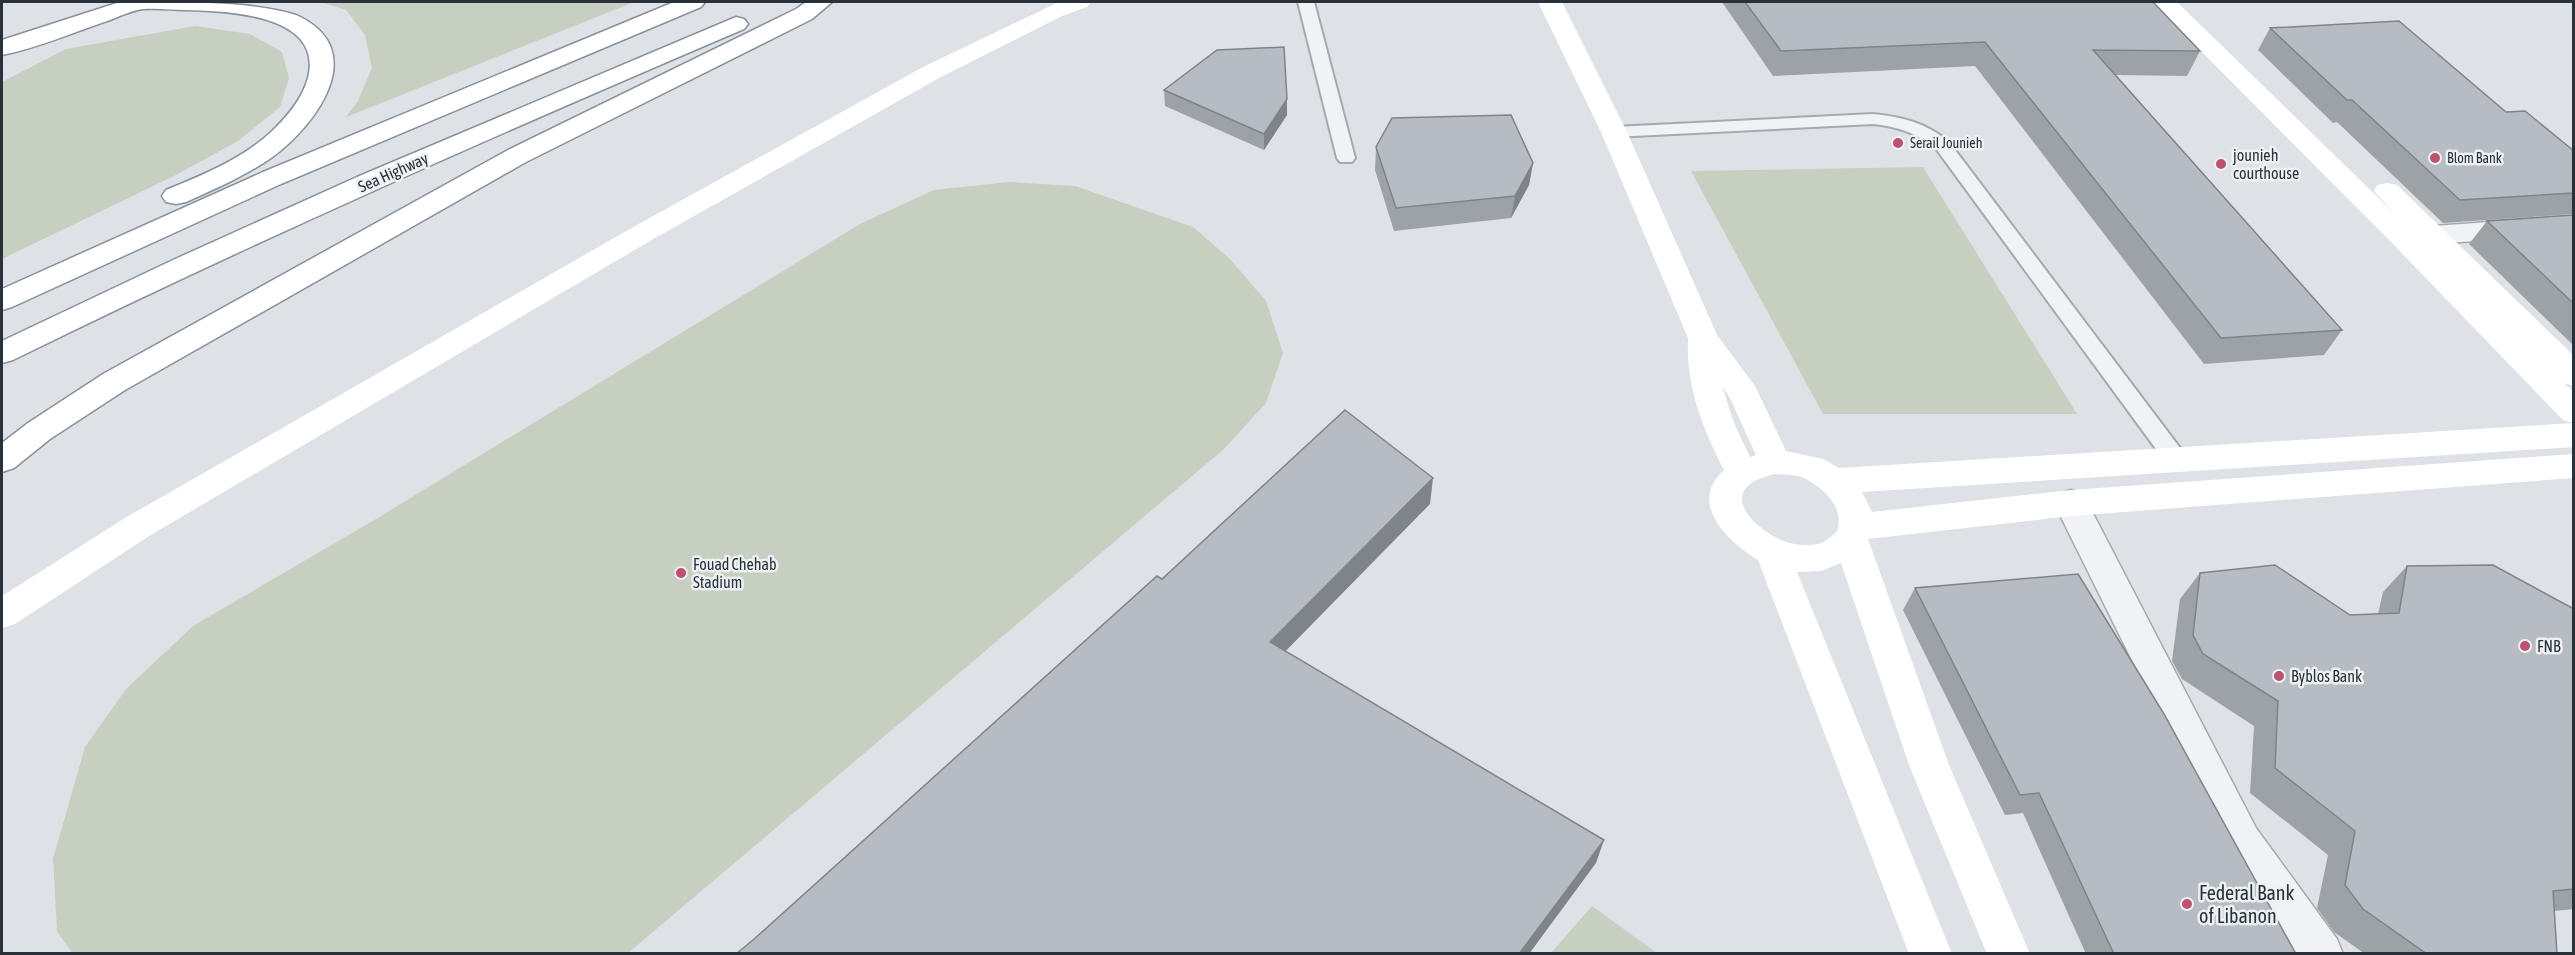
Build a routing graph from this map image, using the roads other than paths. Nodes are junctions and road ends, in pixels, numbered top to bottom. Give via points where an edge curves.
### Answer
1 (140, 2) edge
2 (693, 2) edge
3 (790, 2) edge
4 (820, 2) edge
5 (1079, 2) edge
6 (1306, 2) edge
7 (1550, 2) edge
8 (2164, 2) edge
9 (2192, 2) edge
10 (2, 48) edge
11 (2288, 108) junction
12 (1614, 132) junction
13 (1346, 158) dead end
14 (2574, 225) edge
15 (2433, 235) junction
16 (2402, 237) junction
17 (2, 278) edge
18 (2, 300) edge
19 (1703, 338) junction
20 (2, 353) edge
21 (2574, 375) edge
22 (2574, 412) edge
23 (2574, 435) edge
24 (2175, 458) junction
25 (2, 460) edge
26 (1776, 462) junction
27 (2574, 466) edge
28 (1741, 471) junction
29 (1834, 481) junction
30 (2071, 503) junction
31 (1854, 534) junction
32 (1772, 552) junction
33 (2, 614) edge
34 (1931, 954) edge
35 (2009, 954) edge
36 (2322, 954) edge

1 - 10 main road
1 - 17 main road via 216,5 257,10 290,20 310,33 322,51 323,71 317,93 264,151
2 - 18 main road via 272,178
3 - 20 main road, Sea Highway via 494,127
4 - 25 main road via 804,14 517,156 114,382
5 - 33 main road via 932,72 645,232 138,527
6 - 13 lane
7 - 12 main road
8 - 11 main road
9 - 11 main road
11 - 15 main road
11 - 16 main road
12 - 19 main road
12 - 24 lane via 1873,119 1907,123 1928,131
14 - 15 street
15 - 16 street
15 - 21 main road
16 - 22 main road
19 - 26 main road via 1744,394
19 - 28 main road via 1701,365 1709,398
23 - 24 main road
24 - 29 main road
26 - 28 main road
26 - 29 main road via 1816,470
27 - 30 main road
28 - 32 main road via 1730,482 1727,512 1737,528
29 - 31 main road via 1848,495 1856,511
30 - 31 main road
30 - 36 street via 2242,841
31 - 32 main road via 1837,552 1818,558
31 - 35 main road via 1929,765
32 - 34 main road

